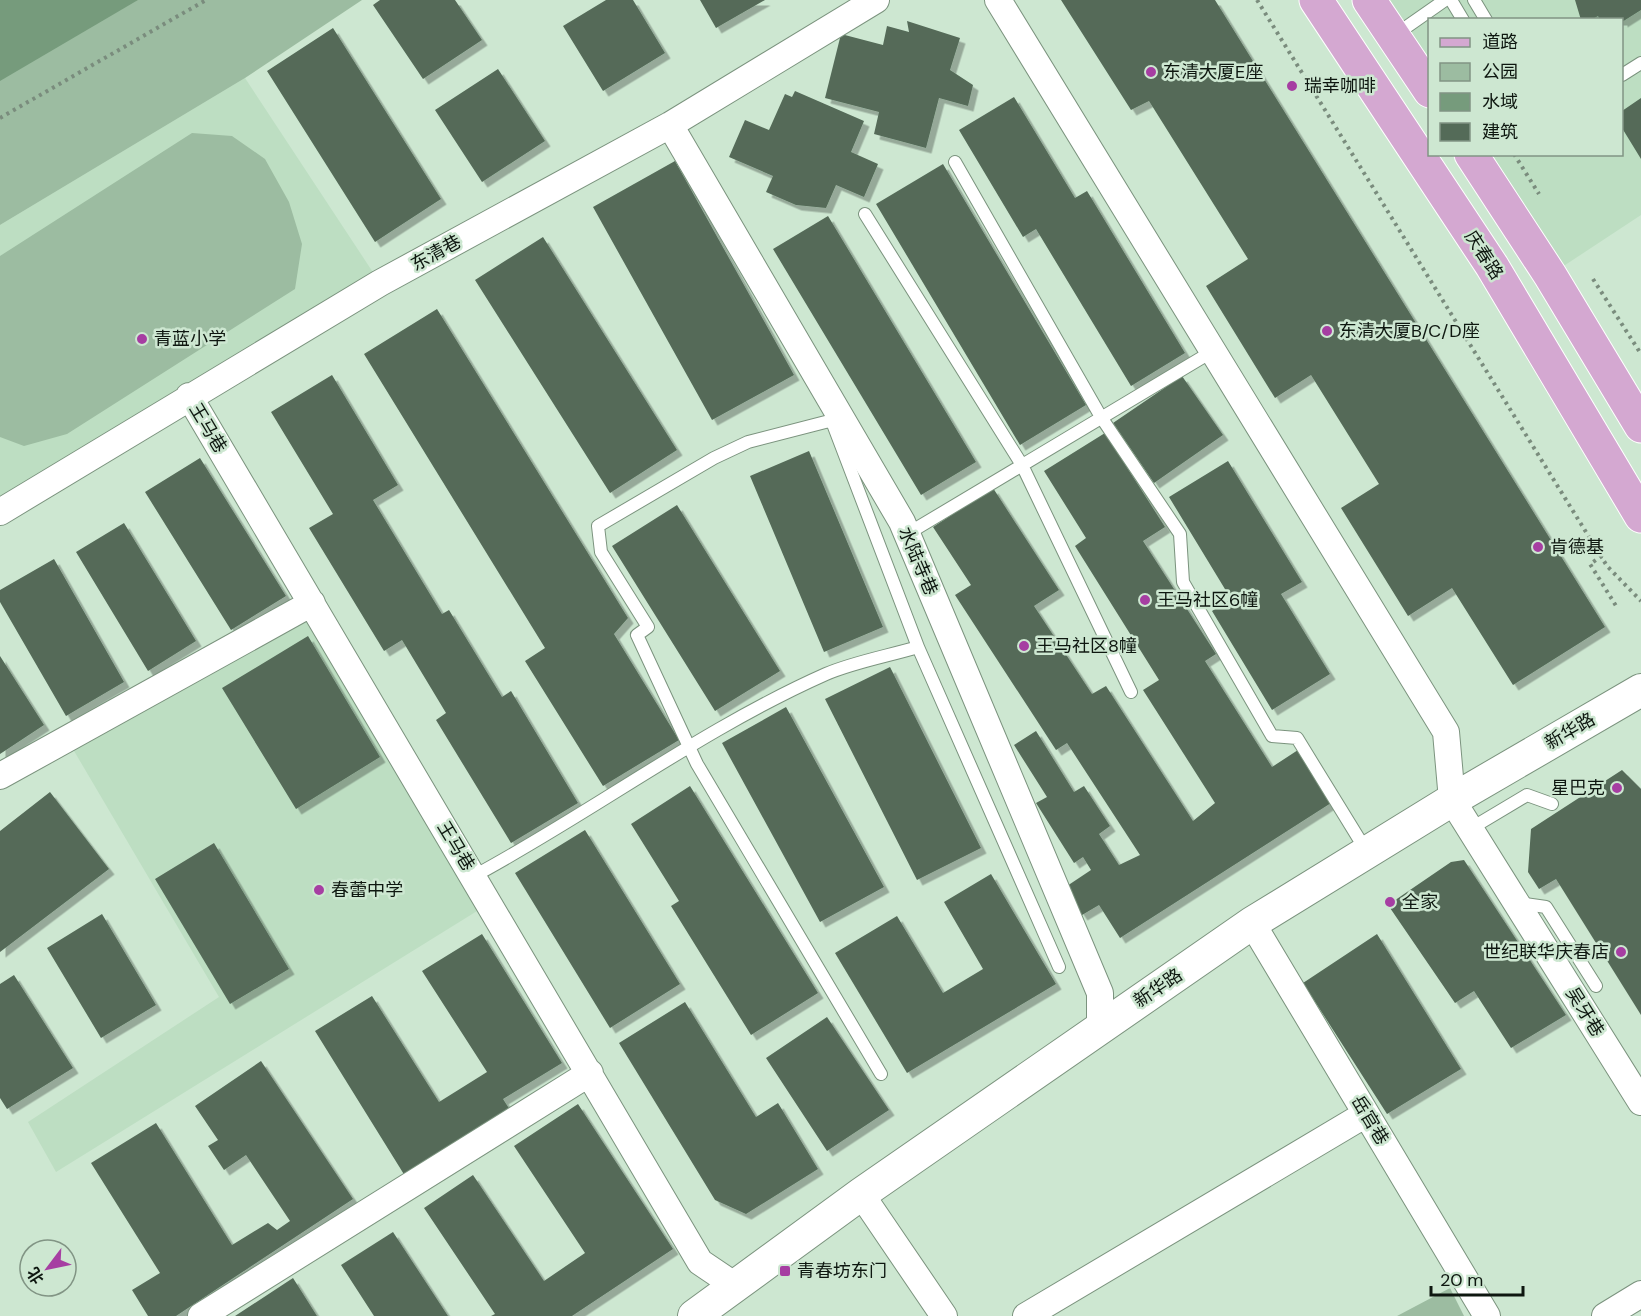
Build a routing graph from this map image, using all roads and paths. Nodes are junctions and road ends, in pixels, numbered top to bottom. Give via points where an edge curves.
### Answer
1 (206, 0) edge
2 (876, 0) edge
3 (998, 0) edge
4 (1257, 0) edge
5 (1316, 0) edge
6 (1369, 0) edge
7 (1445, 0) edge
8 (1451, 0) edge
9 (1474, 0) edge
10 (1462, 18) edge
11 (1485, 18) edge
12 (1394, 36) junction
13 (1641, 63) edge
14 (1623, 74) edge
15 (1428, 88) edge
16 (0, 118) edge
17 (670, 125) junction
18 (1472, 156) edge
19 (955, 162) dead end
20 (866, 214) dead end
21 (1213, 351) junction
22 (189, 396) junction
23 (1101, 417) junction
24 (836, 419) junction
25 (1641, 426) edge
26 (1022, 465) junction
27 (0, 512) edge
28 (1641, 516) edge
29 (907, 534) junction
30 (1602, 556) junction
31 (1641, 601) edge
32 (312, 603) junction
33 (1618, 609) dead end
34 (918, 647) junction
35 (1641, 690) edge
36 (1131, 692) dead end
37 (689, 747) junction
38 (0, 776) edge
39 (1452, 800) junction
40 (1552, 804) dead end
41 (1470, 829) junction
42 (1369, 855) junction
43 (474, 876) junction
44 (1517, 903) junction
45 (1252, 923) junction
46 (1059, 967) dead end
47 (1596, 986) dead end
48 (1100, 1027) junction
49 (590, 1073) junction
50 (881, 1074) dead end
51 (1641, 1102) edge
52 (1366, 1114) junction
53 (861, 1194) junction
54 (734, 1285) junction
55 (1641, 1294) edge
56 (201, 1316) edge
57 (694, 1316) edge
58 (944, 1316) edge
59 (1026, 1316) edge
60 (1487, 1316) edge
61 (1605, 1316) edge

1 - 16 path
2 - 17 street, 东清巷
3 - 21 street
4 - 30 path
5 - 28 main road, 庆春路 via 1492,266
6 - 12 main road
7 - 12 lane
8 - 10 lane
9 - 11 lane
12 - 15 main road
13 - 14 lane
17 - 22 street, 东清巷 via 380,284
17 - 24 street, 水陆寺巷
18 - 25 main road
19 - 23 lane
20 - 26 lane
21 - 23 lane
21 - 39 street via 1446,732
22 - 27 street, 东清巷
22 - 32 street, 王马巷
23 - 26 lane
23 - 42 lane via 1180,534 1183,582 1272,736 1297,738
24 - 29 street, 水陆寺巷
24 - 34 lane
24 - 37 lane via 748,442 598,526 601,552 648,627 637,635
26 - 29 lane
26 - 36 lane
29 - 48 street, 水陆寺巷 via 1100,993
30 - 31 path
30 - 33 path via 1590,564
32 - 38 street
32 - 43 street, 王马巷
34 - 37 lane via 828,674
34 - 46 lane
35 - 39 street, 新华路
37 - 43 lane via 543,839
37 - 50 lane
39 - 41 street, 吴牙巷
39 - 42 street, 新华路
40 - 41 lane via 1527,795
41 - 44 street, 吴牙巷
42 - 45 street, 新华路
43 - 49 street, 王马巷
44 - 47 lane via 1546,907
44 - 51 street, 吴牙巷
45 - 48 street, 新华路
45 - 52 street, 岳官巷
48 - 53 street, 新华路
49 - 54 street, 王马巷 via 700,1262
49 - 56 street
52 - 59 street
52 - 60 street, 岳官巷
53 - 54 street, 新华路
53 - 58 street
54 - 57 street, 新华路
55 - 61 street

